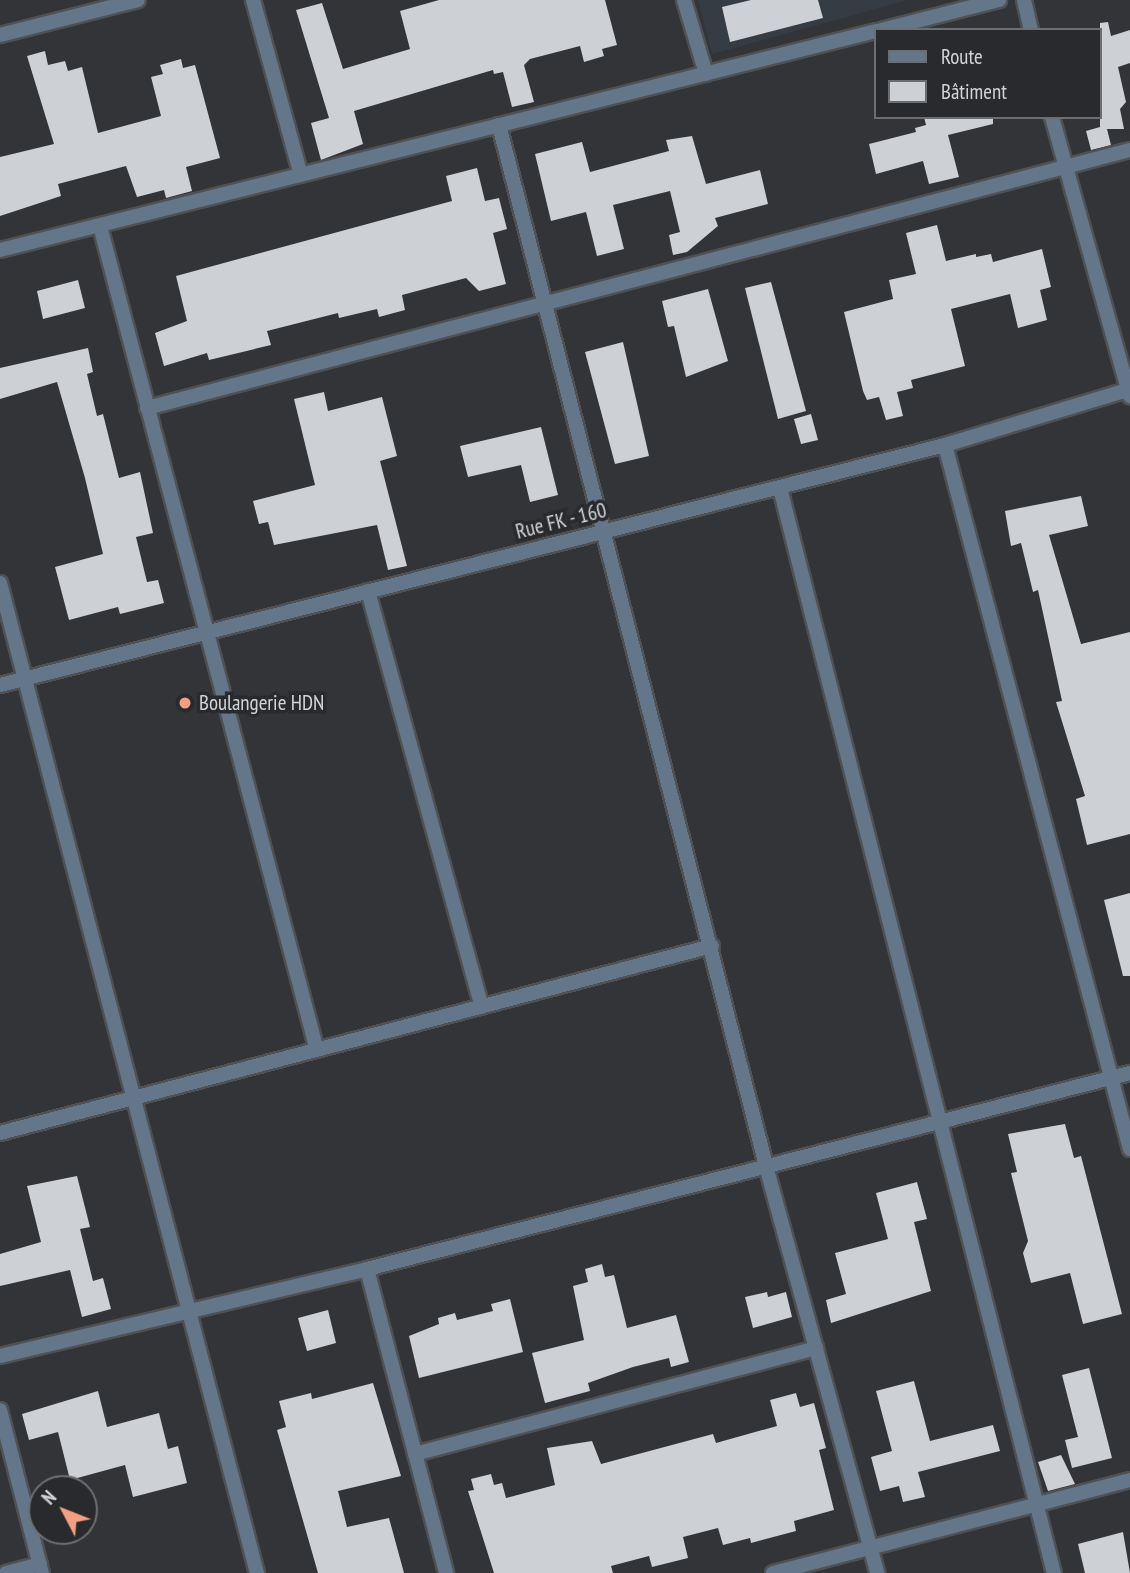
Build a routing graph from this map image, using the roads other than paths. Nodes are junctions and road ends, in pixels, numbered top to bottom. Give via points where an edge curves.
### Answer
1 (138, 0) edge
2 (253, 0) edge
3 (684, 0) edge
4 (999, 0) edge
5 (1024, 0) edge
6 (886, 28) edge
7 (1031, 28) edge
8 (874, 31) edge
9 (0, 36) edge
10 (706, 74) junction
11 (1052, 119) edge
12 (499, 125) junction
13 (1130, 150) edge
14 (1064, 167) junction
15 (301, 174) junction
16 (100, 226) junction
17 (0, 250) edge
18 (545, 301) junction
19 (1129, 391) edge
20 (148, 408) junction
21 (946, 445) junction
22 (780, 488) junction
23 (602, 533) junction
24 (0, 583) edge
25 (368, 591) junction
26 (205, 632) junction
27 (25, 679) junction
28 (0, 685) edge
29 (712, 946) junction
30 (482, 1007) junction
31 (316, 1047) junction
32 (1130, 1073) edge
33 (1114, 1077) junction
34 (134, 1100) junction
35 (940, 1122) junction
36 (0, 1133) edge
37 (1130, 1149) edge
38 (766, 1166) junction
39 (367, 1269) junction
40 (188, 1308) junction
41 (816, 1348) junction
42 (0, 1356) edge
43 (0, 1410) edge
44 (415, 1454) junction
45 (1130, 1480) edge
46 (1035, 1505) junction
47 (870, 1548) junction
48 (41, 1569) edge
49 (6, 1573) edge
50 (257, 1573) edge
51 (446, 1573) edge
52 (773, 1573) edge
53 (877, 1573) edge
54 (1054, 1573) edge

1 - 9 street
2 - 15 street
3 - 10 street
4 - 6 street
5 - 7 street
8 - 10 street
10 - 12 street
11 - 14 street
12 - 15 street
12 - 18 street
13 - 14 street
14 - 18 street
14 - 19 street
15 - 16 street
16 - 17 street
16 - 20 street
18 - 20 street
18 - 23 street
19 - 21 street, Rue FK - 160
20 - 26 street
21 - 22 street, Rue FK - 160
21 - 33 street
22 - 23 street, Rue FK - 160
22 - 35 street
23 - 25 street, Rue FK - 160
23 - 29 street
24 - 27 street
25 - 26 street, Rue FK - 160
25 - 30 street
26 - 27 street, Rue FK - 160
26 - 31 street
27 - 28 street, Rue FK - 160
27 - 34 street
29 - 30 street
29 - 38 street
30 - 31 street
31 - 34 street
32 - 33 street
33 - 35 street
33 - 37 street
34 - 36 street
34 - 40 street
35 - 38 street
35 - 46 street
38 - 39 street
38 - 41 street
39 - 40 street
39 - 44 street
40 - 42 street
40 - 50 street
41 - 44 street
41 - 47 street
43 - 48 street
44 - 51 street
45 - 46 street
46 - 47 street
46 - 54 street
47 - 52 street
47 - 53 street
48 - 49 street

